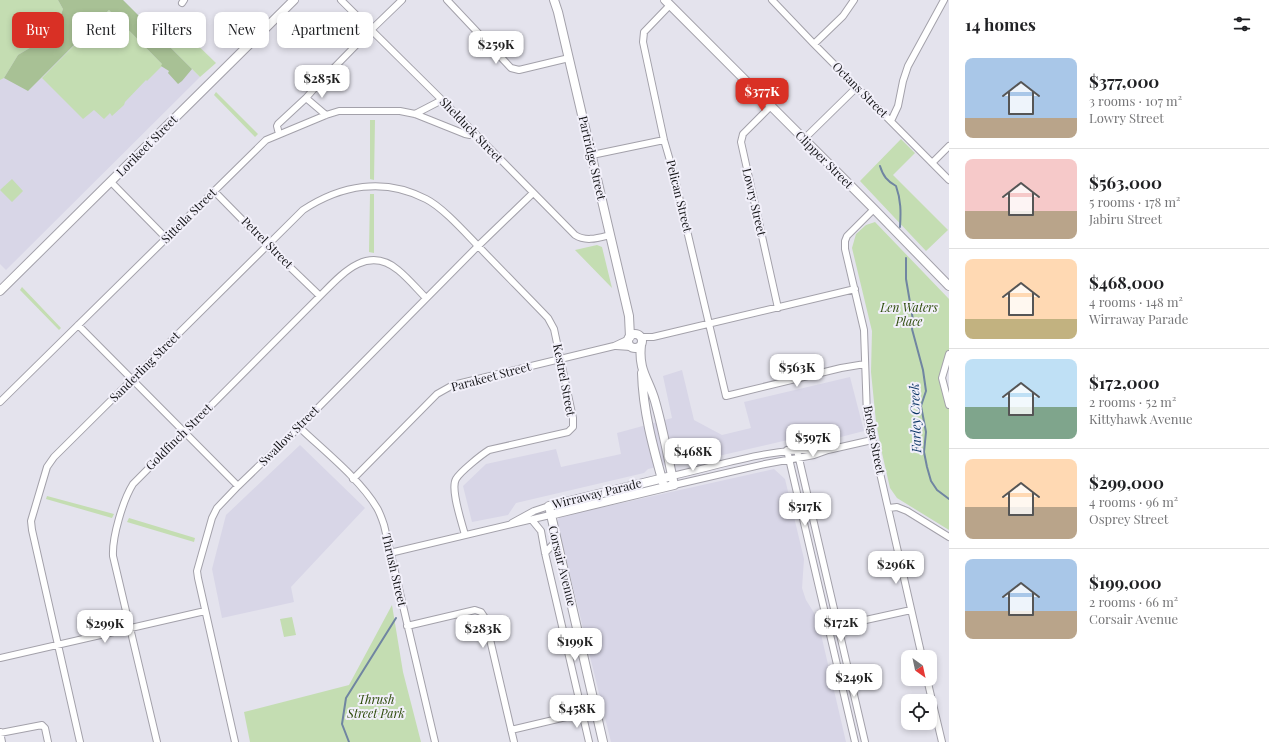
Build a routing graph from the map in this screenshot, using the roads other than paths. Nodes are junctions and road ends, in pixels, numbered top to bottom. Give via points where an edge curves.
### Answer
1 (294, 0) edge
2 (341, 0) edge
3 (402, 0) edge
4 (447, 0) edge
5 (554, 0) edge
6 (772, 0) edge
7 (854, 0) edge
8 (944, 0) edge
9 (668, 2) edge
10 (353, 12) edge
11 (373, 28) edge
12 (373, 32) edge
13 (814, 44) junction
14 (353, 48) edge
15 (569, 58) junction
16 (857, 88) junction
17 (306, 98) junction
18 (442, 100) junction
19 (771, 106) junction
20 (415, 114) junction
21 (326, 115) junction
22 (891, 121) junction
23 (474, 132) junction
24 (279, 134) junction
25 (804, 139) junction
26 (664, 140) junction
27 (949, 146) edge
28 (592, 155) junction
29 (932, 163) junction
30 (949, 180) edge
31 (111, 182) junction
32 (214, 191) junction
33 (533, 193) junction
34 (874, 208) junction
35 (610, 235) junction
36 (166, 238) junction
37 (267, 245) junction
38 (478, 246) junction
39 (949, 286) edge
40 (2, 287) edge
41 (855, 289) junction
42 (320, 296) junction
43 (426, 298) junction
44 (778, 308) junction
45 (709, 324) junction
46 (78, 326) junction
47 (635, 341) junction
48 (949, 354) edge
49 (561, 358) junction
50 (865, 364) junction
51 (641, 367) junction
52 (132, 380) junction
53 (0, 402) edge
54 (949, 405) edge
55 (299, 427) junction
56 (184, 432) junction
57 (872, 440) junction
58 (787, 450) junction
59 (797, 450) junction
60 (828, 450) junction
61 (799, 458) junction
62 (789, 459) junction
63 (672, 476) junction
64 (662, 478) junction
65 (353, 479) junction
66 (238, 486) junction
67 (674, 486) junction
68 (664, 488) junction
69 (549, 506) junction
70 (888, 508) junction
71 (550, 515) junction
72 (532, 520) junction
73 (510, 524) junction
74 (465, 535) junction
75 (949, 537) edge
76 (556, 540) junction
77 (390, 553) junction
78 (545, 553) junction
79 (911, 610) junction
80 (205, 611) junction
81 (407, 626) junction
82 (838, 627) junction
83 (130, 629) junction
84 (829, 631) junction
85 (58, 645) junction
86 (920, 650) edge
87 (0, 658) edge
88 (929, 686) edge
89 (583, 713) junction
90 (511, 730) junction
91 (0, 732) edge
92 (2, 742) edge
93 (48, 742) edge
94 (80, 742) edge
95 (157, 742) edge
96 (235, 742) edge
97 (435, 742) edge
98 (514, 742) edge
99 (590, 742) edge
100 (603, 742) edge
101 (855, 742) edge
102 (865, 742) edge
103 (942, 742) edge

1 - 31 street, Lorikeet Street
2 - 10 street, Shelduck Street
3 - 11 street
4 - 15 street via 511,68 520,70
5 - 15 street, Partridge Street
6 - 13 street, Octans Street
7 - 13 street via 843,16
8 - 22 street via 908,66 898,106
9 - 19 street, Clipper Street
9 - 26 street, Pelican Street via 644,32 643,37
12 - 18 street, Shelduck Street
13 - 16 street, Octans Street
14 - 17 street
15 - 28 street, Partridge Street
16 - 22 street, Octans Street
16 - 25 street
17 - 21 street
17 - 24 street via 277,126
18 - 20 street
18 - 23 street, Shelduck Street
19 - 25 street, Clipper Street
19 - 44 street, Lowry Street via 743,134 741,142
20 - 21 street, Sittella Street via 400,111 339,111
20 - 23 street, Sittella Street via 465,134 470,135
21 - 24 street, Sittella Street
22 - 29 street, Octans Street
23 - 33 street, Shelduck Street
24 - 32 street, Sittella Street via 261,144
25 - 34 street, Clipper Street
26 - 28 street
26 - 45 street, Pelican Street
27 - 29 street
28 - 35 street, Partridge Street
29 - 30 street, Octans Street
31 - 36 street
31 - 40 street, Lorikeet Street
32 - 36 street, Sittella Street
32 - 37 street, Petrel Street
33 - 35 street, Shelduck Street via 581,239
33 - 38 street, Swallow Street
34 - 39 street, Clipper Street
34 - 41 street, Brolga Street via 850,232 845,241
35 - 47 street, Partridge Street
36 - 46 street, Sittella Street
37 - 38 street, Sanderling Street via 314,202 344,189 392,187 427,200 440,209
37 - 42 street, Petrel Street
37 - 52 street, Sanderling Street
38 - 43 street, Swallow Street
38 - 49 street, Kestrel Street via 548,318 554,329
41 - 44 street, Parakeet Street
41 - 50 street, Brolga Street via 864,330
42 - 43 street, Goldfinch Street via 357,263 372,260 397,269
42 - 56 street, Goldfinch Street
43 - 55 street, Swallow Street
44 - 45 street, Parakeet Street
45 - 47 street, Parakeet Street
45 - 50 street, Pelican Street via 726,396
46 - 52 street
46 - 53 street, Sittella Street
47 - 49 street, Parakeet Street
47 - 51 street, Partridge Street
48 - 54 street via 942,378
49 - 65 street, Parakeet Street via 453,385 437,394
49 - 74 street, Kestrel Street via 573,427 568,432 489,450 479,456 455,480 454,490
50 - 57 street, Brolga Street via 867,416
51 - 63 street, Partridge Street via 660,418
51 - 64 street, Partridge Street via 646,415
52 - 56 street
52 - 85 street, Sanderling Street via 54,457 47,467 33,515 32,530
55 - 65 street, Thrush Street
55 - 66 street, Swallow Street
56 - 66 street
56 - 83 street, Goldfinch Street via 132,484 127,494 113,551
57 - 60 street, Wirraway Parade
57 - 70 street, Brolga Street
58 - 59 street, Wirraway Parade
58 - 62 street
58 - 63 street, Wirraway Parade
59 - 60 street, Wirraway Parade
59 - 61 street
60 - 61 street, Wirraway Parade
61 - 62 street, Wirraway Parade
61 - 82 street
62 - 67 street, Wirraway Parade
62 - 84 street
63 - 64 street, Wirraway Parade
63 - 67 street, Partridge Street
64 - 68 street, Partridge Street
64 - 69 street, Wirraway Parade
65 - 77 street, Thrush Street via 378,509
66 - 80 street, Swallow Street via 217,508 212,518 197,571
67 - 68 street, Wirraway Parade
68 - 71 street, Wirraway Parade
69 - 71 street, Corsair Avenue
69 - 73 street, Wirraway Parade
70 - 75 street via 897,507 907,511
70 - 79 street, Brolga Street
71 - 72 street, Wirraway Parade
71 - 76 street, Corsair Avenue
72 - 73 street, Wirraway Parade
72 - 78 street via 541,531
73 - 74 street, Wirraway Parade
74 - 77 street, Wirraway Parade
76 - 78 street
76 - 100 street, Corsair Avenue
77 - 81 street, Thrush Street
78 - 89 street
79 - 82 street
79 - 86 street, Brolga Street
80 - 83 street
80 - 96 street, Swallow Street
81 - 90 street via 475,610 481,612 485,618
81 - 97 street, Thrush Street
82 - 84 street
82 - 102 street
83 - 85 street
83 - 95 street, Goldfinch Street
84 - 101 street
85 - 87 street
85 - 94 street, Sanderling Street
88 - 103 street
89 - 90 street
89 - 99 street
90 - 98 street
91 - 92 street
91 - 93 street via 42,725

